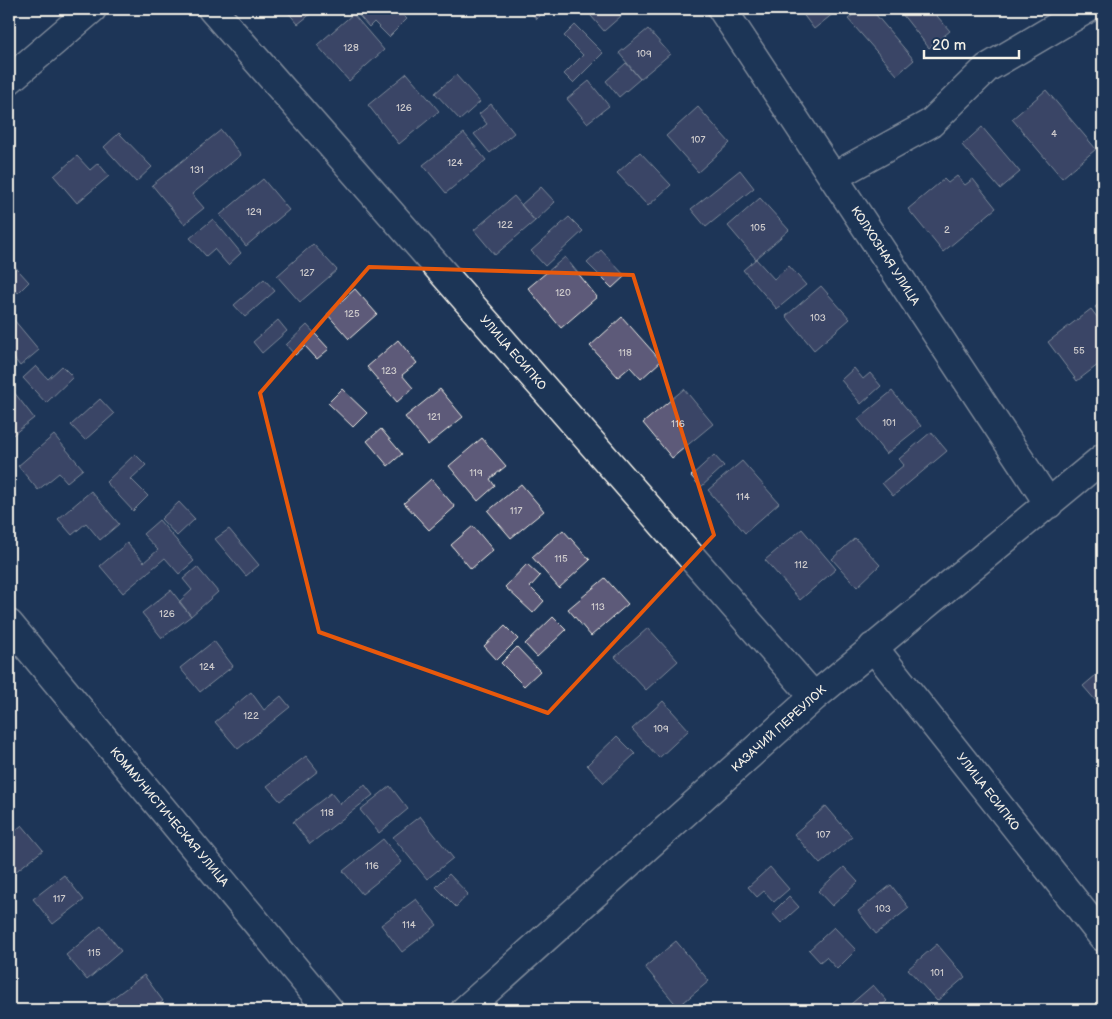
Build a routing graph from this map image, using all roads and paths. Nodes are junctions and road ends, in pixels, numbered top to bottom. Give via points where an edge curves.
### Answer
1 (92, 9) edge
2 (212, 9) edge
3 (722, 9) edge
4 (1087, 9) edge
5 (9, 80) edge
6 (833, 177) junction
7 (1103, 458) edge
8 (1049, 504) junction
9 (9, 624) edge
10 (873, 647) junction
11 (814, 697) junction
12 (1103, 937) edge
13 (329, 1010) edge
14 (465, 1010) edge

1 - 5 street
2 - 11 street, УЛИЦА ЕСИПКО
3 - 6 street, КОЛХОЗНАЯ УЛИЦА
4 - 6 street via 987,68 931,123
6 - 8 street, КОЛХОЗНАЯ УЛИЦА
7 - 8 street, КАЗАЧИЙ ПЕРЕУЛОК
8 - 10 street, КАЗАЧИЙ ПЕРЕУЛОК
9 - 13 street, КОММУНИСТИЧЕСКАЯ УЛИЦА
10 - 11 street, КАЗАЧИЙ ПЕРЕУЛОК
10 - 12 street, УЛИЦА ЕСИПКО
11 - 14 street, КАЗАЧИЙ ПЕРЕУЛОК

